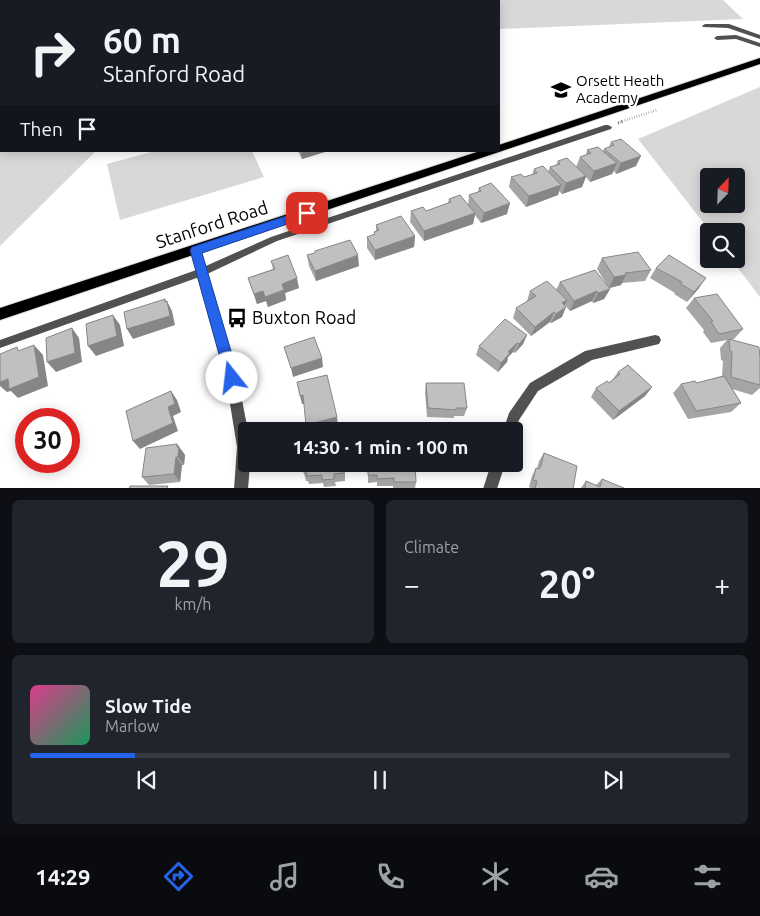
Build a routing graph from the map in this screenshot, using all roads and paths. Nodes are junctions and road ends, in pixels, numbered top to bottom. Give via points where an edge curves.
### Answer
1 (706, 26) dead end
2 (729, 26) junction
3 (736, 37) junction
4 (760, 37) edge
5 (717, 38) dead end
6 (760, 45) edge
7 (760, 61) edge
8 (608, 127) dead end
9 (500, 149) edge
10 (489, 152) edge
11 (196, 250) junction
12 (202, 272) junction
13 (0, 314) edge
14 (656, 340) dead end
15 (0, 344) edge
16 (512, 422) edge
17 (495, 472) edge
18 (241, 488) edge
19 (490, 488) edge

1 - 2 lane
2 - 3 lane via 736,32
2 - 4 lane
3 - 5 lane
3 - 6 lane
7 - 9 main road
8 - 12 lane via 274,239
10 - 11 main road, Stanford Road
11 - 12 street
11 - 13 main road, Stanford Road
12 - 15 lane
12 - 18 street via 232,378 244,447
14 - 16 street via 589,355 534,388
17 - 19 street

